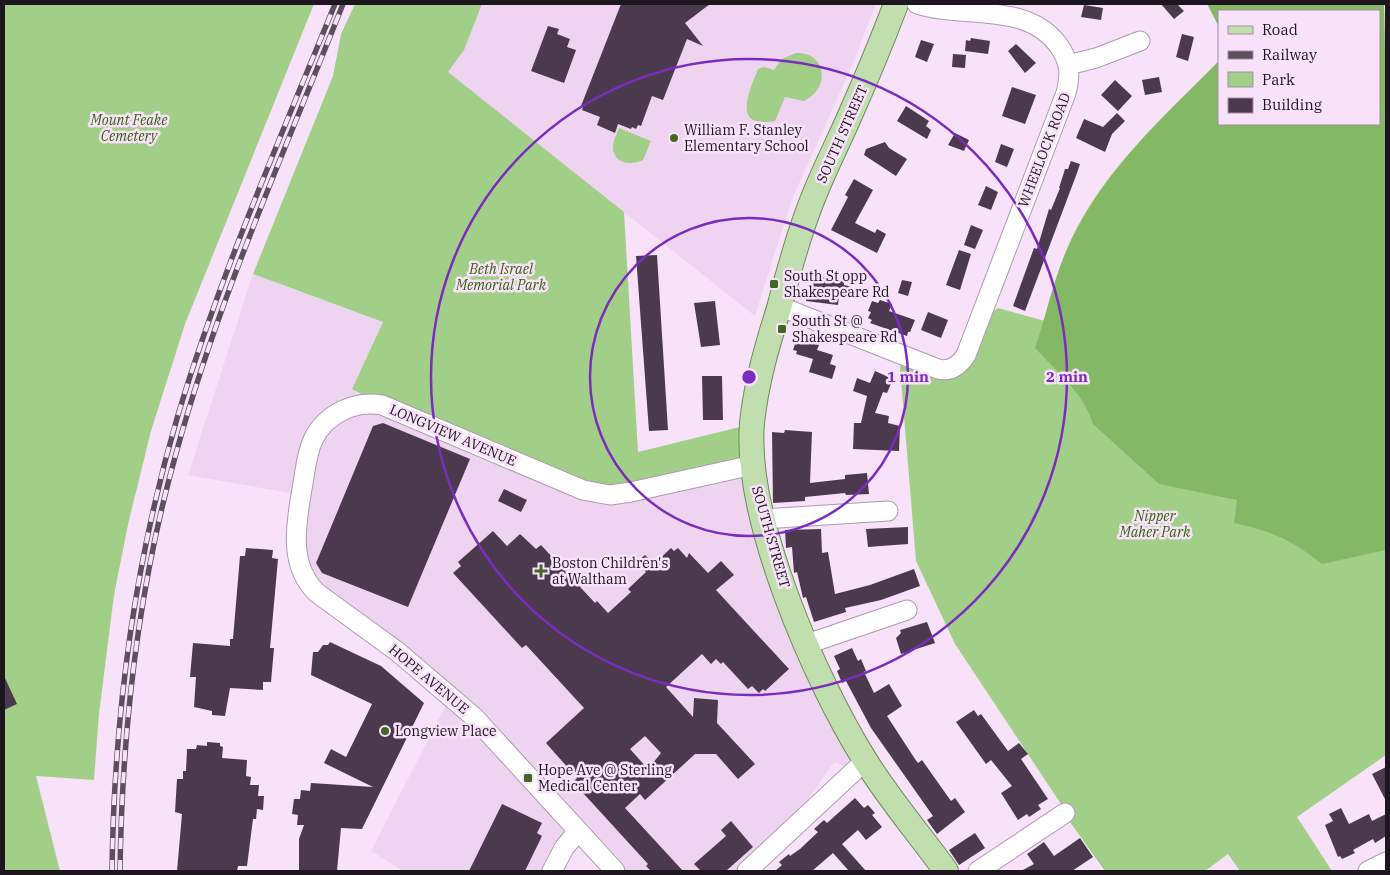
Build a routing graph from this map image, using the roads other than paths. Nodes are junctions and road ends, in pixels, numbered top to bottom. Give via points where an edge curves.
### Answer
1 (896, 4) edge
2 (916, 4) edge
3 (1140, 41) dead end
4 (1068, 65) junction
5 (779, 306) junction
6 (752, 464) junction
7 (888, 510) dead end
8 (763, 519) junction
9 (312, 588) joint
10 (907, 610) dead end
11 (807, 644) junction
12 (866, 760) junction
13 (1065, 813) dead end
14 (578, 831) junction
15 (1386, 862) edge
16 (552, 871) edge
17 (615, 871) edge
18 (747, 871) edge
19 (946, 871) edge
20 (978, 871) edge
21 (1368, 871) edge

1 - 5 main road, SOUTH STREET via 870,72 806,216
2 - 4 street via 1029,21 1050,36 1063,52
3 - 4 street
4 - 5 street, WHEELOCK ROAD via 1070,78 1066,93 966,355 956,367 938,369
5 - 6 main road, SOUTH STREET via 756,397
6 - 8 main road, SOUTH STREET
6 - 9 street, LONGVIEW AVENUE via 631,492 598,494 382,405 356,405 325,423 314,438 309,454 295,539 301,567
7 - 8 street
8 - 11 main road, SOUTH STREET
9 - 14 street, HOPE AVENUE via 398,652 474,717
10 - 11 street
11 - 12 main road, SOUTH STREET
12 - 18 street
12 - 19 main road, SOUTH STREET
13 - 20 street
14 - 16 street
14 - 17 street, HOPE AVENUE
15 - 21 street

